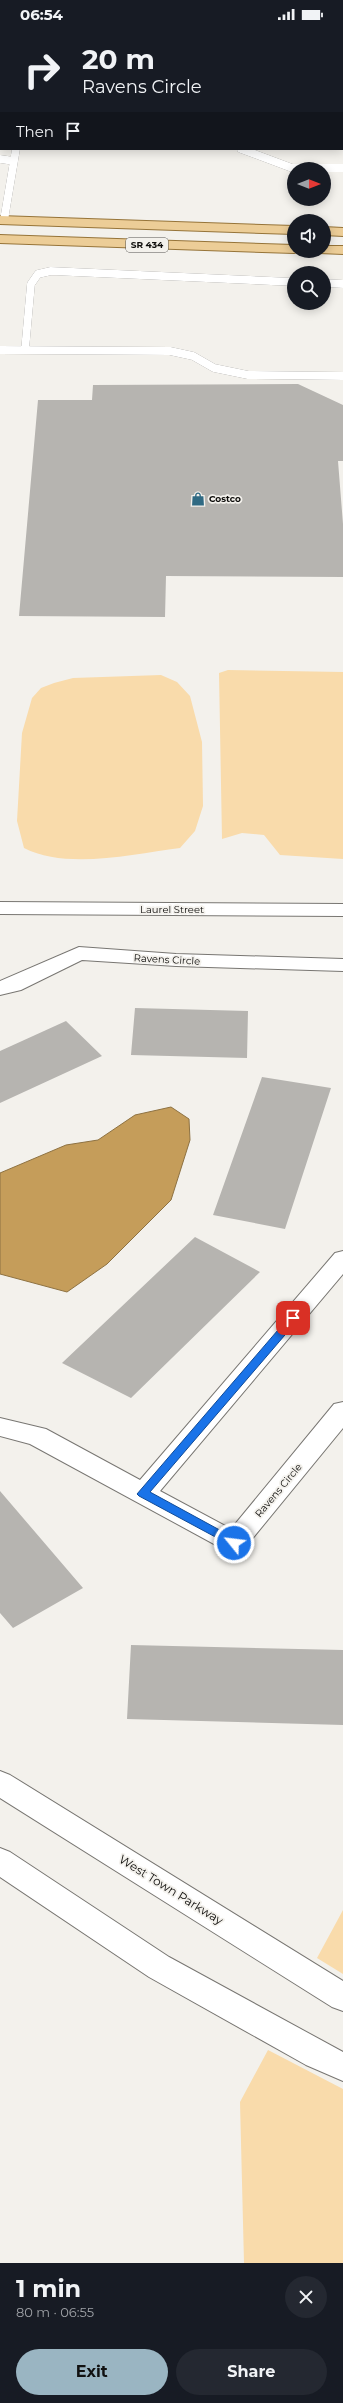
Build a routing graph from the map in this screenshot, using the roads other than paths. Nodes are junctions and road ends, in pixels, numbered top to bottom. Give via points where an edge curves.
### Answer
1 (16, 150) edge
2 (244, 150) edge
3 (0, 159) edge
4 (14, 161) junction
5 (343, 168) edge
6 (0, 181) edge
7 (10, 183) junction
8 (1, 220) edge
9 (88, 224) junction
10 (287, 230) edge
11 (331, 231) edge
12 (343, 232) edge
13 (0, 238) edge
14 (287, 249) edge
15 (331, 250) edge
16 (343, 250) edge
17 (287, 282) edge
18 (331, 283) edge
19 (343, 284) edge
20 (0, 350) edge
21 (25, 350) junction
22 (343, 376) edge
23 (0, 908) edge
24 (343, 910) edge
25 (343, 965) edge
26 (0, 988) edge
27 (343, 1259) edge
28 (343, 1411) edge
29 (0, 1427) edge
30 (143, 1494) junction
31 (0, 1783) edge
32 (0, 1861) edge
33 (343, 1997) edge
34 (343, 2067) edge

1 - 4 lane
2 - 5 lane via 292,168
3 - 4 lane
4 - 7 lane
6 - 7 lane
7 - 8 lane
8 - 9 main road, SR 434
9 - 10 main road, SR 434
9 - 13 main road via 24,231
11 - 12 main road
13 - 14 main road, SR 434
15 - 16 main road
17 - 21 lane via 50,271 38,274 30,284
18 - 19 lane
20 - 21 lane
21 - 22 lane via 170,351 193,356 214,368 248,375
23 - 24 street, Laurel Street
25 - 26 street, Ravens Circle via 176,960 79,953 14,985
27 - 30 street
28 - 30 street, Ravens Circle via 234,1543
29 - 30 street, Ravens Circle via 37,1436
31 - 33 street, West Town Parkway
32 - 34 street via 159,1966

